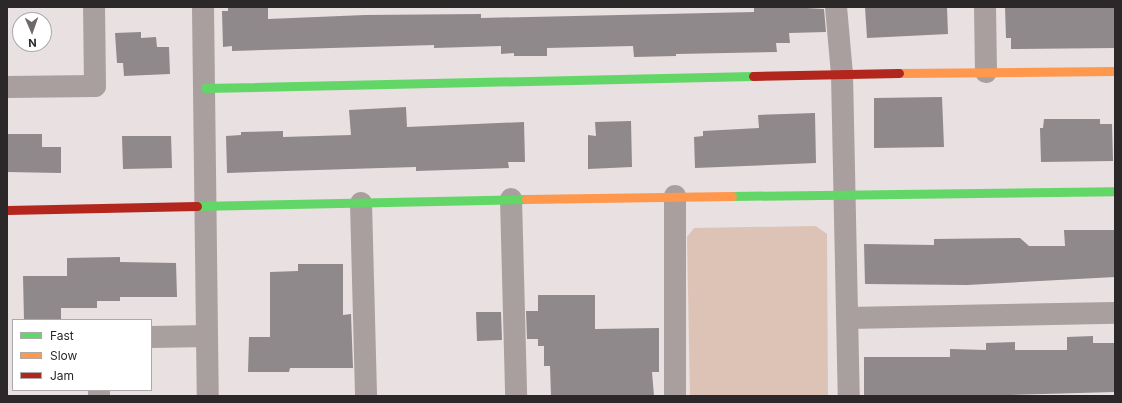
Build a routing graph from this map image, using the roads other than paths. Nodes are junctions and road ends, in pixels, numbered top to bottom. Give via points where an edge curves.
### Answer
1 (94, 7) edge
2 (203, 7) edge
3 (836, 7) edge
4 (985, 7) edge
5 (1115, 71) edge
6 (986, 72) junction
7 (842, 74) junction
8 (7, 87) edge
9 (205, 88) junction
10 (1115, 191) edge
11 (843, 194) junction
12 (674, 196) junction
13 (511, 198) junction
14 (361, 203) junction
15 (204, 206) junction
16 (7, 210) edge
17 (1115, 313) edge
18 (848, 318) junction
19 (207, 336) junction
20 (152, 337) edge
21 (208, 396) edge
22 (366, 396) edge
23 (516, 396) edge
24 (675, 396) edge
25 (849, 396) edge

1 - 8 street via 95,86
2 - 9 street
3 - 7 street
4 - 6 street
5 - 6 street
6 - 7 street
7 - 9 street
7 - 11 street
9 - 15 street
10 - 11 street
11 - 12 street
11 - 18 street
12 - 13 street
12 - 24 street
13 - 14 street
13 - 23 street
14 - 15 street
14 - 22 street
15 - 16 street
15 - 19 street
17 - 18 street
18 - 25 street
19 - 20 street
19 - 21 street

